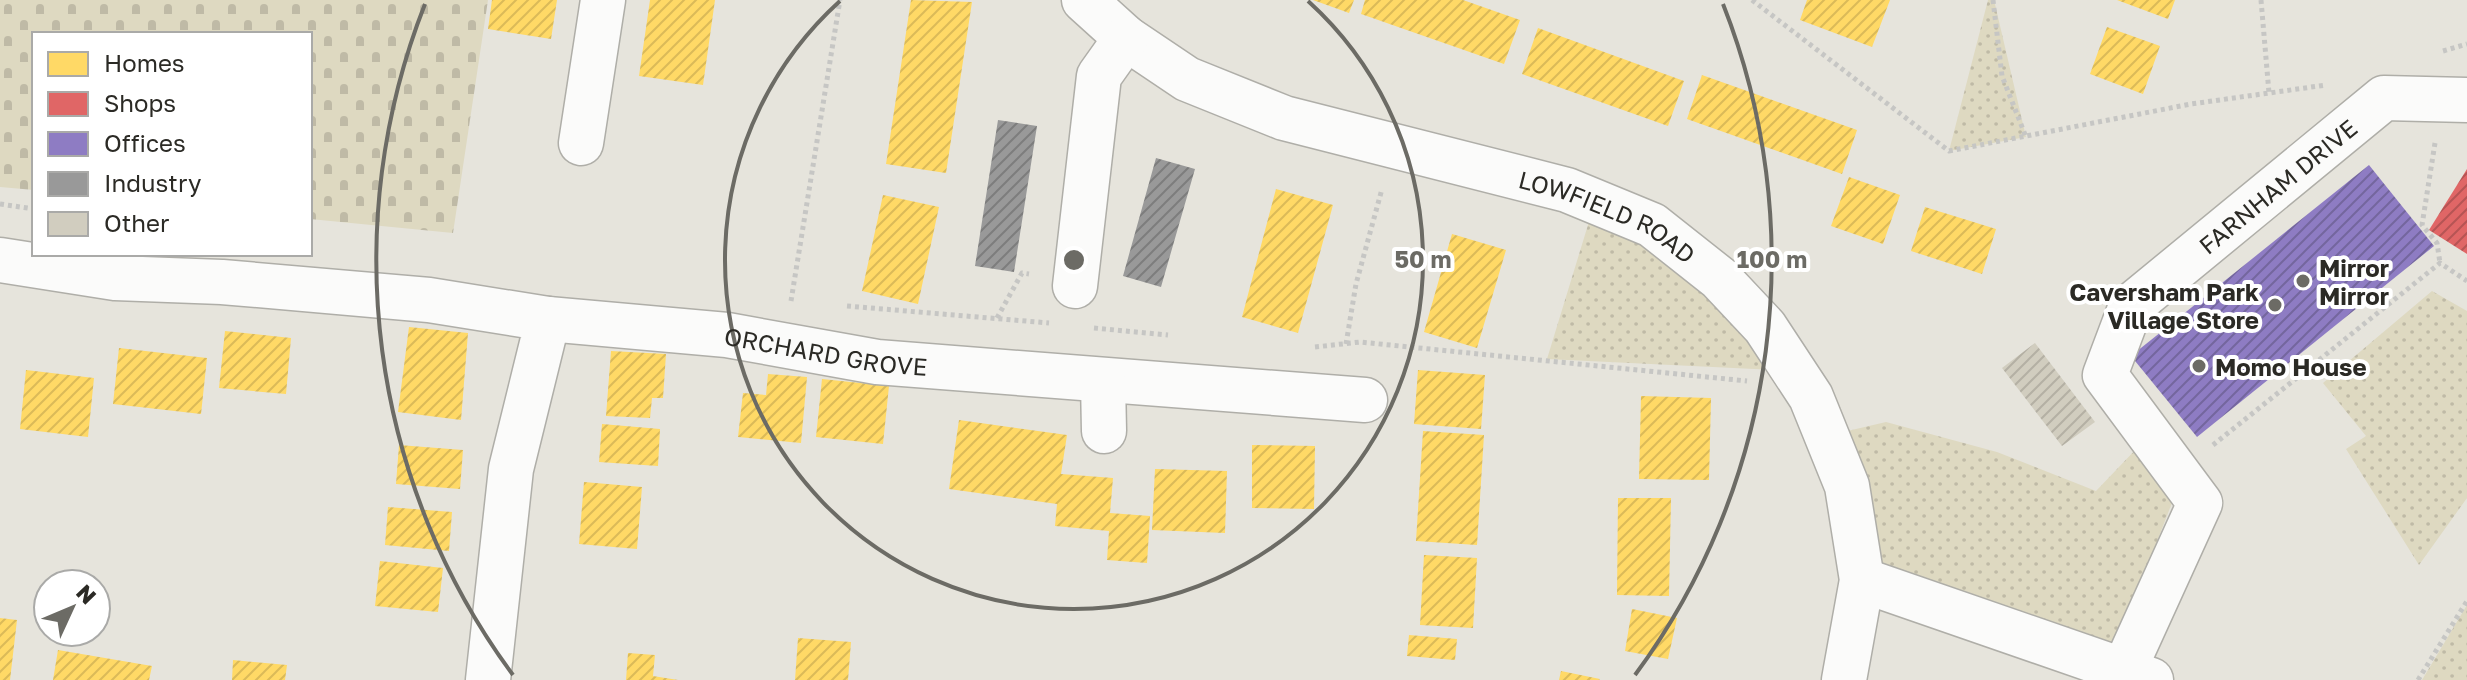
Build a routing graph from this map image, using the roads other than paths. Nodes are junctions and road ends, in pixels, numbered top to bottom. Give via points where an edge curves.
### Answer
1 (603, 0) edge
2 (1084, 0) edge
3 (1126, 38) junction
4 (2455, 99) edge
5 (581, 143) dead end
6 (0, 260) edge
7 (1066, 305) road end
8 (548, 319) junction
9 (1103, 382) junction
10 (1365, 400) dead end
11 (1104, 431) dead end
12 (1862, 580) junction
13 (2137, 675) edge
14 (488, 680) edge
15 (1844, 680) edge

1 - 5 street
2 - 3 street, LOWFIELD ROAD
3 - 7 street via 1099,76
3 - 12 street, LOWFIELD ROAD via 1187,79 1284,118 1567,190 1652,225 1719,278 1765,327 1802,384 1847,486
4 - 13 street, FARNHAM DRIVE via 2384,98 2131,306 2105,375 2200,503
6 - 8 street, ORCHARD GROVE via 115,278 429,300
8 - 9 street, ORCHARD GROVE via 727,335 877,362
8 - 14 street via 511,469
9 - 10 street, ORCHARD GROVE
9 - 11 street
12 - 13 street, FARNHAM DRIVE
12 - 15 street, LOWFIELD ROAD

